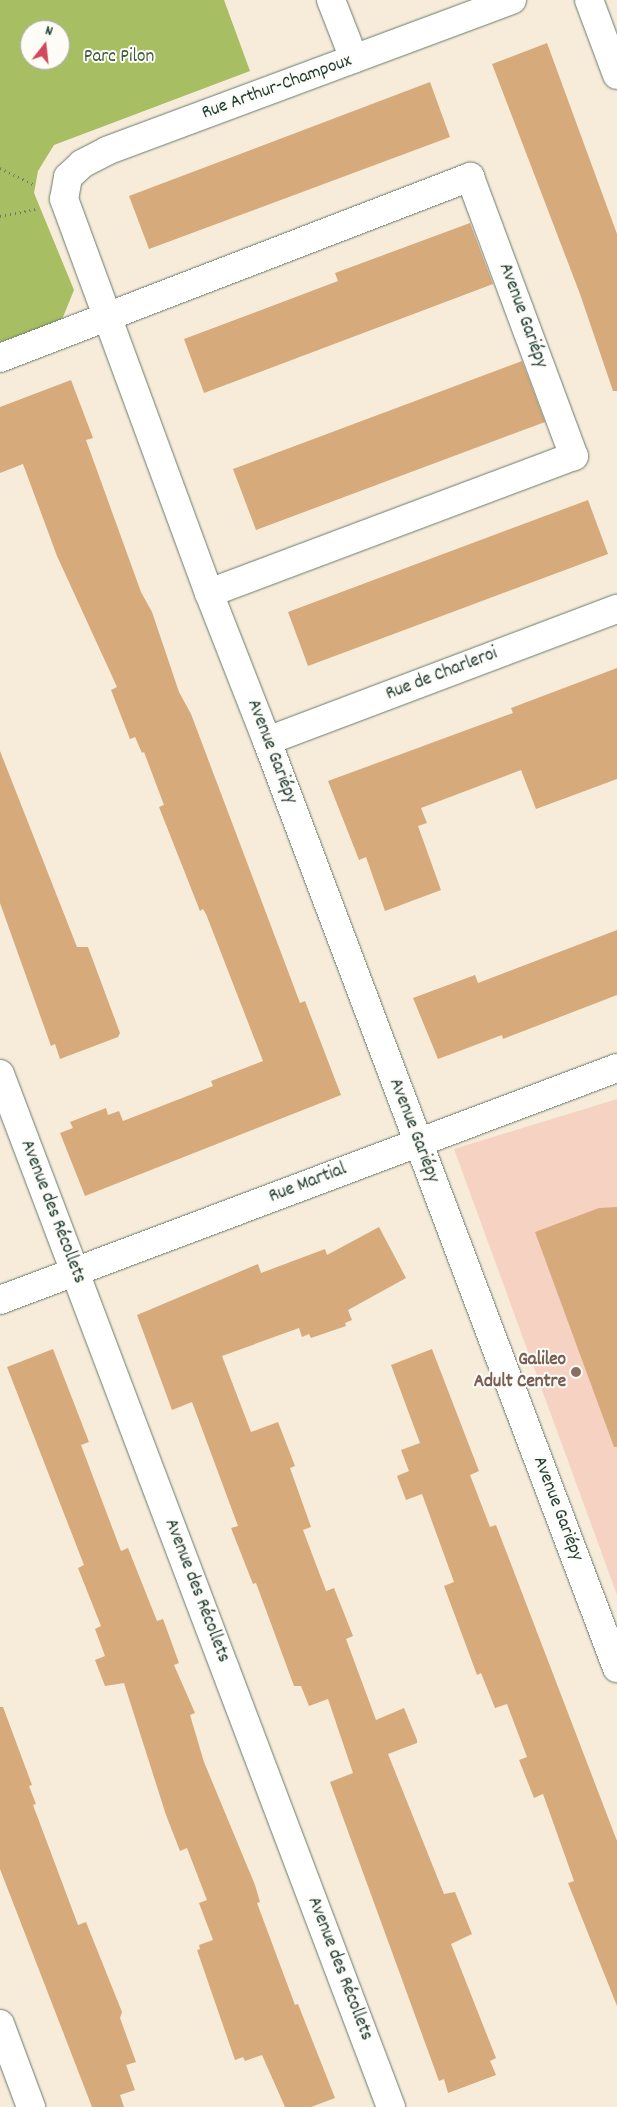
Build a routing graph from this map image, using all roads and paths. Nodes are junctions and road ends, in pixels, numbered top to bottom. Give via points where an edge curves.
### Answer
1 (332, 0) edge
2 (512, 0) edge
3 (589, 0) edge
4 (604, 0) edge
5 (605, 42) junction
6 (354, 59) junction
7 (617, 75) edge
8 (0, 168) edge
9 (64, 200) junction
10 (0, 216) edge
11 (105, 318) junction
12 (0, 358) edge
13 (209, 593) junction
14 (617, 609) edge
15 (268, 740) junction
16 (617, 1068) edge
17 (0, 1074) edge
18 (417, 1142) junction
19 (75, 1272) junction
20 (0, 1300) edge
21 (617, 1668) edge
22 (0, 2024) edge
23 (31, 2107) edge
24 (391, 2107) edge

1 - 6 street
2 - 6 street, Rue Arthur-Champoux
3 - 5 street
4 - 5 street
5 - 7 street
6 - 9 street, Rue Arthur-Champoux via 82,164 68,178
8 - 9 path
9 - 10 path
9 - 11 street, Avenue Gariépy
11 - 12 street
11 - 13 street, Avenue Gariépy
11 - 13 street, Avenue Gariépy via 470,177 574,456
13 - 15 street, Avenue Gariépy
14 - 15 street, Rue de Charleroi
15 - 18 street, Avenue Gariépy
16 - 18 street, Rue Martial
17 - 19 street, Avenue des Récollets
18 - 19 street, Rue Martial
18 - 21 street, Avenue Gariépy
19 - 20 street, Rue Martial
19 - 24 street, Avenue des Récollets
22 - 23 street

